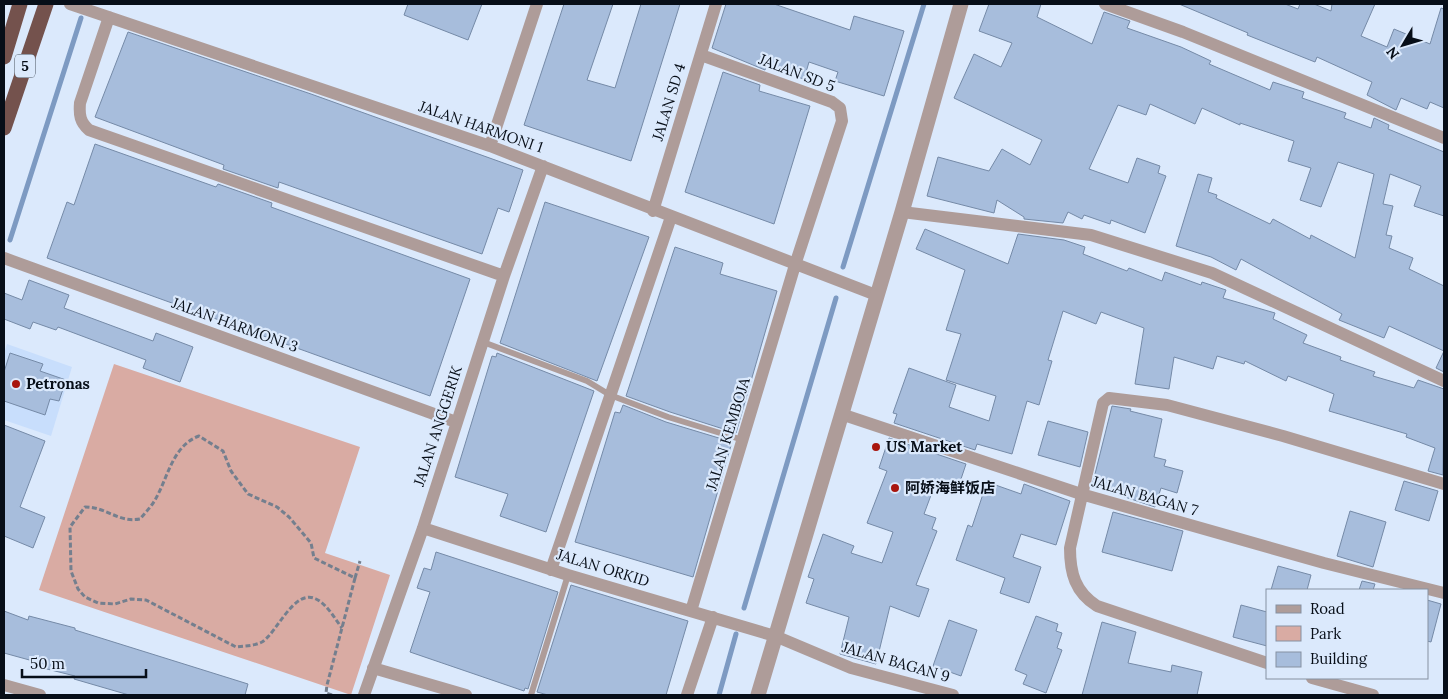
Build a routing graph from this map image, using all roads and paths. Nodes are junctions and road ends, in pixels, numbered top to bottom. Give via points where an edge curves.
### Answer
1 (20, 4) edge
2 (46, 4) edge
3 (70, 4) edge
4 (537, 4) edge
5 (716, 4) edge
6 (961, 4) edge
7 (1105, 4) edge
8 (108, 17) junction
9 (700, 55) junction
10 (4, 57) edge
11 (4, 128) edge
12 (1444, 138) edge
13 (490, 146) junction
14 (543, 166) junction
15 (653, 211) junction
16 (902, 212) junction
17 (671, 217) junction
18 (4, 258) edge
19 (795, 265) junction
20 (504, 276) junction
21 (876, 295) junction
22 (482, 342) junction
23 (1444, 381) edge
24 (610, 395) junction
25 (840, 414) junction
26 (456, 422) junction
27 (743, 440) junction
28 (1444, 484) edge
29 (1081, 494) junction
30 (423, 528) junction
31 (360, 561) dead end
32 (551, 570) junction
33 (568, 575) junction
34 (355, 578) junction
35 (1444, 593) edge
36 (692, 611) junction
37 (713, 617) junction
38 (342, 628) junction
39 (775, 636) junction
40 (1266, 663) edge
41 (372, 668) junction
42 (1316, 679) edge
43 (4, 685) edge
44 (40, 695) edge
45 (332, 695) edge
46 (364, 695) edge
47 (466, 695) edge
48 (530, 695) edge
49 (687, 695) edge
50 (758, 695) edge
51 (954, 695) edge
52 (1373, 695) edge

1 - 10 highway, 5
2 - 11 highway, 5
3 - 8 street, JALAN HARMONI 1
4 - 13 street
5 - 9 street, JALAN SD 4
6 - 16 street
7 - 12 street via 1183,32
8 - 13 street, JALAN HARMONI 1
8 - 20 street via 80,104 82,124 89,130
9 - 15 street, JALAN SD 4
9 - 19 street, JALAN SD 5 via 832,102 840,108 842,121
13 - 14 street, JALAN HARMONI 1
14 - 15 street, JALAN HARMONI 1
14 - 20 street, JALAN ANGGERIK
15 - 17 street, JALAN HARMONI 1
16 - 21 street
16 - 23 street via 1101,238 1212,274
17 - 19 street, JALAN HARMONI 1
17 - 24 street
18 - 26 street, JALAN HARMONI 3
19 - 21 street, JALAN HARMONI 1
19 - 27 street, JALAN KEMBOJA
20 - 22 street, JALAN ANGGERIK
21 - 25 street
22 - 24 lane via 587,381
22 - 26 street, JALAN ANGGERIK
24 - 27 lane
24 - 32 street
25 - 29 street, JALAN BAGAN 7
25 - 39 street
26 - 30 street, JALAN ANGGERIK
27 - 36 street, JALAN KEMBOJA
28 - 29 street via 1167,405 1109,398 1100,411
29 - 35 street, JALAN BAGAN 7 via 1324,563
29 - 40 street via 1070,548 1070,565 1084,598 1097,606
30 - 32 street, JALAN ORKID
30 - 41 street, JALAN ANGGERIK
31 - 34 path
32 - 33 street, JALAN ORKID
33 - 36 street, JALAN ORKID
33 - 48 lane
34 - 38 path
34 - 38 path via 314,558 311,543 288,517 277,507 248,494 231,471 223,451 199,436 189,440 167,469 154,502 140,519 129,521 98,507 85,507 70,527 71,571 78,589 85,597 98,603 146,600 236,646 251,646 263,641 294,604 306,597 316,598
36 - 37 street, JALAN ORKID
37 - 39 street, JALAN ORKID
37 - 49 street
38 - 45 path via 327,685 326,693
39 - 50 street
39 - 51 street, JALAN BAGAN 9 via 851,668
41 - 46 street, JALAN ANGGERIK
41 - 47 street
42 - 52 street
43 - 44 street

